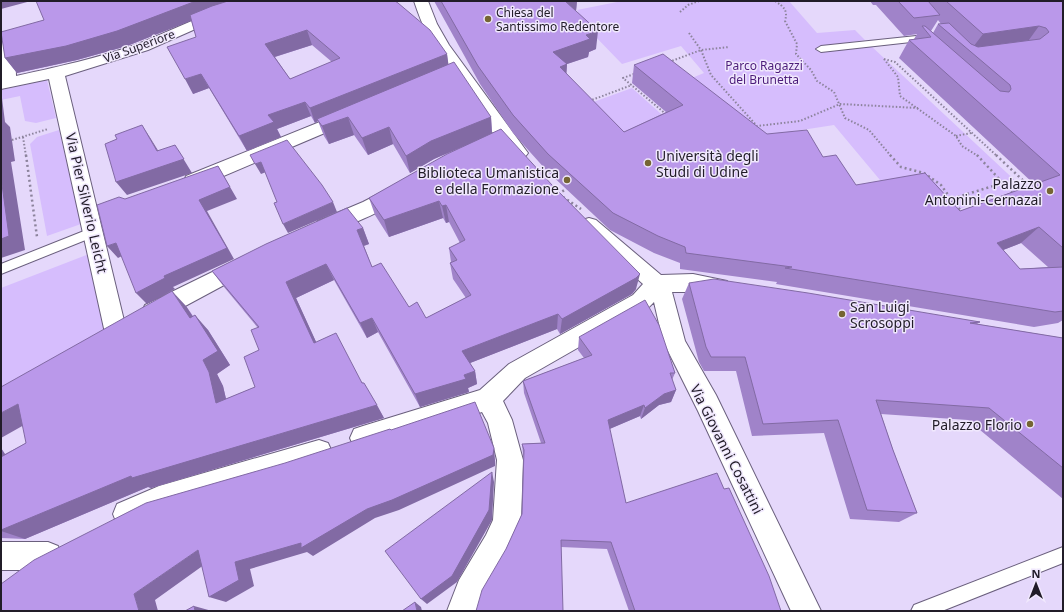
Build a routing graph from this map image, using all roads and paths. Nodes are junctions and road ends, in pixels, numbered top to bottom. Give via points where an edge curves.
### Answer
1 (274, 1) edge
2 (422, 1) edge
3 (699, 1) edge
4 (775, 1) edge
5 (680, 12) dead end
6 (935, 32) edge
7 (689, 33) dead end
8 (1, 39) edge
9 (917, 39) junction
10 (870, 43) junction
11 (729, 47) dead end
12 (821, 49) dead end
13 (701, 50) junction
14 (930, 50) edge
15 (884, 59) junction
16 (668, 62) edge
17 (56, 73) junction
18 (636, 73) edge
19 (4, 83) edge
20 (632, 85) junction
21 (582, 103) edge
22 (840, 104) junction
23 (918, 108) junction
24 (366, 110) edge
25 (668, 116) edge
26 (68, 122) junction
27 (757, 126) junction
28 (760, 132) edge
29 (971, 132) junction
30 (956, 136) junction
31 (23, 137) junction
32 (12, 140) dead end
33 (528, 163) edge
34 (416, 180) edge
35 (1003, 183) junction
36 (177, 187) edge
37 (563, 191) dead end
38 (1028, 192) edge
39 (951, 199) junction
40 (1009, 199) edge
41 (944, 202) edge
42 (958, 216) edge
43 (94, 232) junction
44 (310, 232) edge
45 (39, 254) junction
46 (261, 256) edge
47 (1, 268) edge
48 (657, 284) junction
49 (737, 289) edge
50 (488, 399) junction
51 (108, 523) edge
52 (1063, 555) edge
53 (1, 556) edge
54 (13, 582) edge
55 (462, 611) edge
56 (806, 611) edge
57 (920, 611) edge

1 - 17 street, Via Superiore via 213,16 143,47
2 - 33 street via 425,16 452,74 496,141
3 - 5 path via 688,5
4 - 22 path via 784,7 787,14 785,21 797,44 796,54 811,70 817,81 834,92
6 - 9 lane
7 - 13 path
8 - 19 street via 9,63
9 - 10 lane
9 - 14 lane
10 - 12 lane
10 - 15 path
11 - 13 path
13 - 16 path
13 - 27 path via 711,75
15 - 23 path via 895,72 900,96
15 - 29 path via 895,62
17 - 19 street, Via Superiore
17 - 26 street, Via Pier Silverio Leicht
18 - 20 path via 623,78
20 - 21 path
20 - 25 path
22 - 23 path
22 - 27 path via 800,121
22 - 39 path via 845,118 869,130 900,167 924,173 941,185
23 - 30 path
24 - 36 street
26 - 31 path
26 - 43 street, Via Pier Silverio Leicht
27 - 28 path
29 - 30 path
29 - 38 path via 1034,190
30 - 35 path via 962,146 977,155
31 - 32 path
31 - 45 path
34 - 44 street via 370,208
35 - 39 path
35 - 40 path via 1016,196
37 - 48 street via 584,221
39 - 41 path
39 - 42 path via 964,214
43 - 45 lane
43 - 46 street, Via Pier Silverio Leicht via 109,337
45 - 47 lane
48 - 49 street via 693,283
48 - 50 street via 641,301 517,371
48 - 56 street, Via Giovanni Cosattini via 664,299 674,342 707,404
50 - 51 street via 296,459 166,496
50 - 55 street via 500,420 510,460 507,521 469,590
52 - 57 lane
53 - 54 street via 58,551

